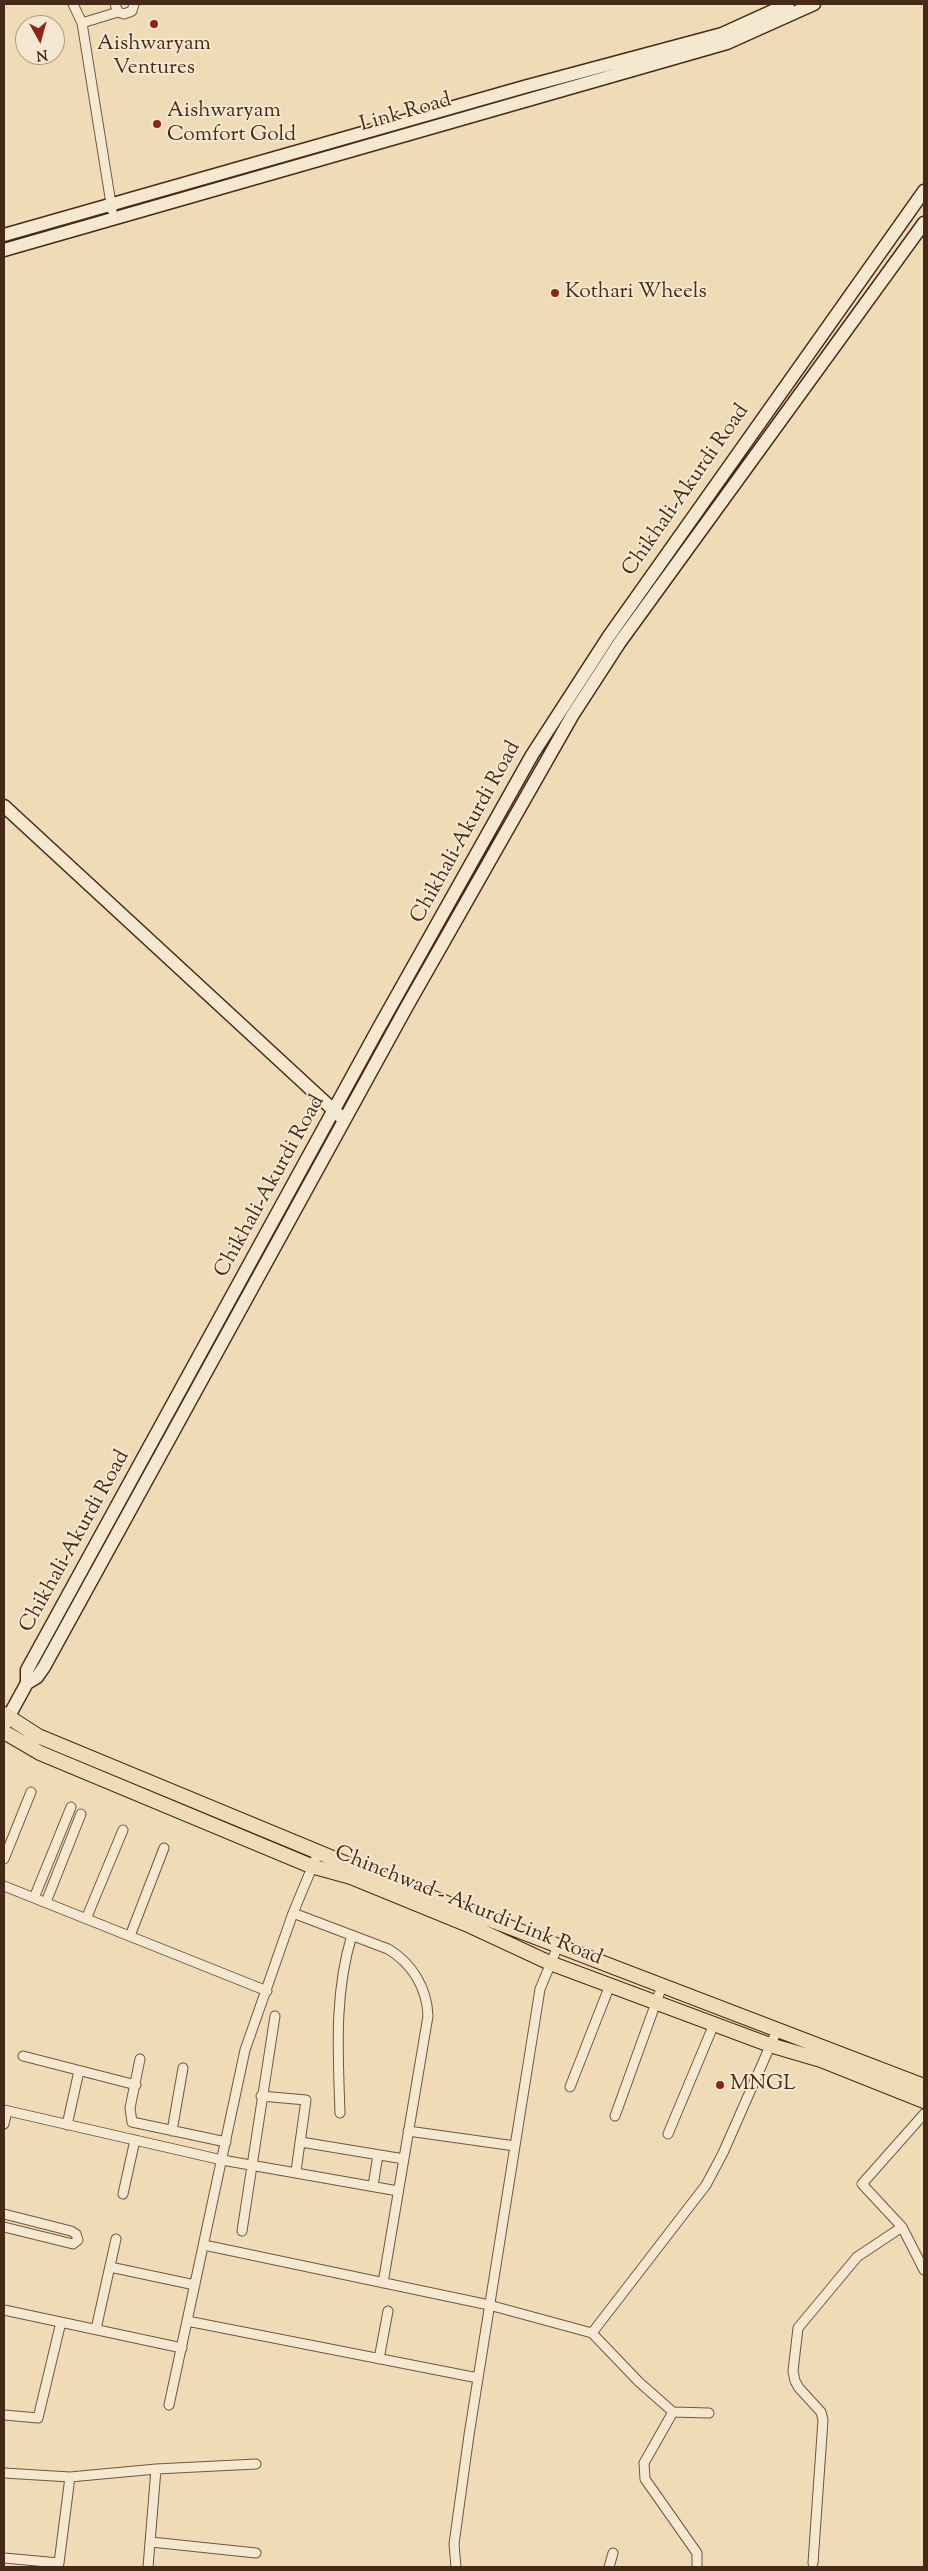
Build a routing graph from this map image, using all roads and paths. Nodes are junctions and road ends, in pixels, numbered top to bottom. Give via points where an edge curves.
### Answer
1 (73, 4) edge
2 (134, 4) edge
3 (788, 4) edge
4 (814, 4) edge
5 (116, 8) edge
6 (82, 23) junction
7 (924, 191) edge
8 (111, 205) junction
9 (113, 219) junction
10 (924, 223) edge
11 (4, 235) edge
12 (4, 250) edge
13 (552, 722) junction
14 (566, 729) junction
15 (4, 806) edge
16 (335, 1111) junction
17 (344, 1121) junction
18 (27, 1683) junction
19 (5, 1719) edge
20 (4, 1732) edge
21 (31, 1792) dead end
22 (71, 1807) dead end
23 (81, 1814) dead end
24 (123, 1830) dead end
25 (164, 1848) dead end
26 (318, 1853) junction
27 (4, 1859) edge
28 (311, 1866) junction
29 (4, 1886) edge
30 (34, 1898) junction
31 (46, 1902) junction
32 (293, 1913) junction
33 (86, 1919) junction
34 (352, 1935) junction
35 (130, 1936) junction
36 (558, 1946) junction
37 (550, 1963) junction
38 (610, 1985) junction
39 (662, 1986) junction
40 (267, 1991) junction
41 (657, 2003) junction
42 (275, 2016) dead end
43 (714, 2024) junction
44 (778, 2028) junction
45 (770, 2045) junction
46 (23, 2056) dead end
47 (140, 2059) dead end
48 (183, 2068) dead end
49 (80, 2071) junction
50 (136, 2085) junction
51 (924, 2086) edge
52 (570, 2088) dead end
53 (261, 2096) junction
54 (924, 2101) edge
55 (5, 2110) edge
56 (340, 2113) dead end
57 (924, 2114) edge
58 (615, 2116) dead end
59 (4, 2124) edge
60 (67, 2124) junction
61 (172, 2131) junction
62 (408, 2131) junction
63 (668, 2134) dead end
64 (135, 2140) junction
65 (226, 2142) junction
66 (301, 2142) junction
67 (514, 2146) junction
68 (378, 2155) junction
69 (404, 2159) junction
70 (222, 2160) junction
71 (253, 2164) junction
72 (296, 2171) junction
73 (372, 2186) junction
74 (398, 2191) junction
75 (123, 2194) dead end
76 (4, 2214) edge
77 (4, 2227) edge
78 (902, 2227) junction
79 (242, 2230) dead end
80 (116, 2239) dead end
81 (204, 2246) junction
82 (110, 2267) junction
83 (924, 2270) edge
84 (383, 2282) junction
85 (195, 2285) junction
86 (489, 2305) junction
87 (4, 2310) edge
88 (388, 2311) dead end
89 (61, 2322) junction
90 (187, 2322) junction
91 (96, 2329) junction
92 (592, 2333) junction
93 (182, 2348) junction
94 (378, 2359) junction
95 (478, 2378) junction
96 (170, 2405) dead end
97 (673, 2412) junction
98 (709, 2413) dead end
99 (4, 2415) edge
100 (256, 2464) dead end
101 (156, 2469) junction
102 (4, 2473) edge
103 (70, 2478) junction
104 (151, 2542) junction
105 (256, 2553) dead end
106 (613, 2553) dead end
107 (4, 2558) edge
108 (813, 2563) dead end
109 (148, 2567) edge
110 (456, 2567) edge
111 (609, 2567) edge
112 (698, 2567) edge

1 - 6 street
2 - 5 street via 130,13 124,14
3 - 8 main road, Link Road via 722,34
4 - 9 main road, Link Road via 727,43
5 - 6 street
6 - 8 street
7 - 13 main road, Chikhali-Akurdi Road via 609,636
8 - 9 street
8 - 11 main road, Link Road
9 - 12 main road, Link Road
10 - 14 main road, Chikhali-Akurdi Road via 620,642
13 - 14 main road
13 - 16 main road, Chikhali-Akurdi Road
14 - 17 main road, Chikhali-Akurdi Road via 546,758
15 - 16 main road
16 - 17 main road
16 - 18 main road, Chikhali-Akurdi Road via 27,1670
17 - 18 main road, Chikhali-Akurdi Road via 38,1678
18 - 19 main road
19 - 26 main road, Chinchwad - Akurdi Link Road via 38,1736
20 - 28 main road, Chinchwad - Akurdi Link Road via 40,1753
21 - 27 street
22 - 30 street
23 - 31 street
24 - 33 street
25 - 35 street
26 - 28 street
26 - 36 main road, Chinchwad - Akurdi Link Road
28 - 32 street
28 - 37 main road, Chinchwad - Akurdi Link Road via 352,1876
29 - 30 street
30 - 31 street
31 - 33 street
32 - 34 street
32 - 40 street
33 - 35 street
34 - 56 street via 344,1962 339,2004
34 - 62 street via 398,1955 409,1965 424,1990 428,2016
35 - 40 street
36 - 37 street
36 - 39 main road, Chinchwad - Akurdi Link Road
37 - 38 main road, Chinchwad - Akurdi Link Road
37 - 67 street via 540,1989
38 - 41 main road, Chinchwad - Akurdi Link Road
38 - 52 street
39 - 41 street
39 - 44 main road, Chinchwad - Akurdi Link Road
40 - 65 street via 245,2050
41 - 43 main road, Chinchwad - Akurdi Link Road
41 - 58 street
42 - 53 street
43 - 45 main road, Chinchwad - Akurdi Link Road
43 - 63 street
44 - 45 street
44 - 51 main road, Chinchwad - Akurdi Link Road
45 - 54 main road, Chinchwad - Akurdi Link Road via 821,2060
45 - 92 street via 706,2185
46 - 49 street
47 - 50 street
48 - 61 street
49 - 50 street
49 - 60 street
50 - 61 street via 130,2108 132,2122
53 - 66 street via 306,2100
53 - 71 street
55 - 59 street
55 - 60 street
57 - 78 street via 862,2184
60 - 64 street
61 - 65 street
62 - 67 street
62 - 69 street
64 - 70 street
64 - 75 street
65 - 70 street
66 - 68 street
66 - 72 street
67 - 86 street
68 - 69 street
68 - 73 street
69 - 74 street
70 - 71 street
70 - 81 street
71 - 72 street
71 - 79 street
72 - 73 street
73 - 74 street
74 - 84 street
76 - 77 street via 72,2231 78,2240 73,2244
78 - 83 street
78 - 108 street via 857,2257 798,2328 793,2371 795,2381 821,2412 823,2420
80 - 82 street
81 - 84 street
81 - 85 street
82 - 85 street
82 - 91 street
84 - 86 street
85 - 90 street
86 - 92 street
86 - 95 street
87 - 89 street
88 - 94 street
89 - 91 street
89 - 99 street via 38,2418
90 - 93 street
90 - 94 street
91 - 93 street
92 - 97 street
93 - 96 street
94 - 95 street
95 - 110 street via 454,2544
97 - 98 street
97 - 112 street via 644,2463 645,2479 697,2553
100 - 101 street
101 - 103 street
101 - 104 street
102 - 103 street
103 - 107 street via 59,2563
104 - 105 street
104 - 109 street
106 - 111 street

